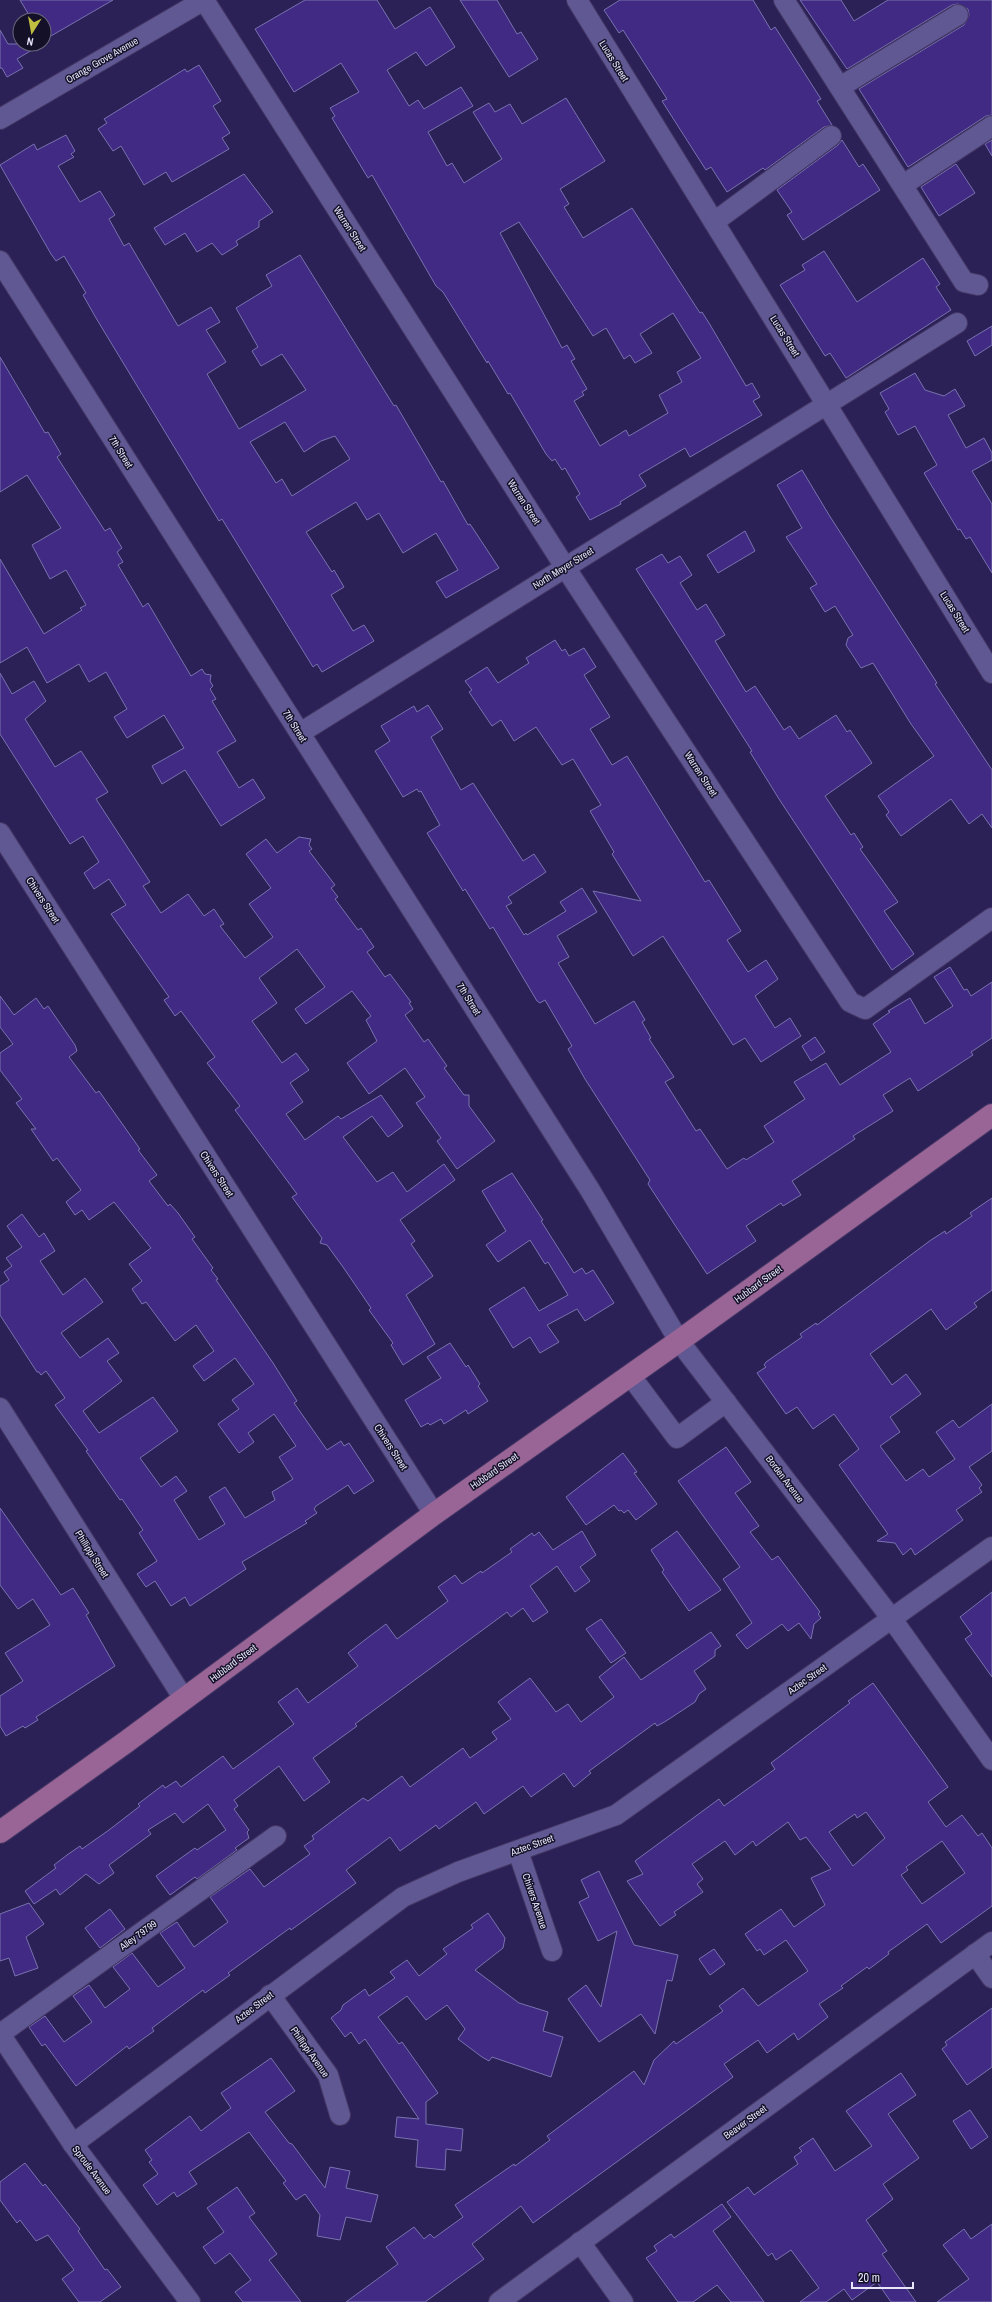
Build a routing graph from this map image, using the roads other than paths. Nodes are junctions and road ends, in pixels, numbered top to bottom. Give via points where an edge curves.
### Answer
1 (204, 0) edge
2 (577, 0) edge
3 (784, 0) edge
4 (958, 14) dead end
5 (840, 87) junction
6 (0, 119) edge
7 (992, 126) edge
8 (830, 136) dead end
9 (903, 185) junction
10 (714, 222) junction
11 (0, 261) edge
12 (978, 285) dead end
13 (957, 323) dead end
14 (826, 404) junction
15 (565, 567) junction
16 (986, 648) edge
17 (992, 673) edge
18 (300, 733) junction
19 (0, 834) edge
20 (992, 918) edge
21 (992, 1115) edge
22 (590, 1190) joint
23 (679, 1341) junction
24 (630, 1375) junction
25 (726, 1402) junction
26 (0, 1408) edge
27 (434, 1514) junction
28 (992, 1547) edge
29 (892, 1619) junction
30 (184, 1699) junction
31 (992, 1760) edge
32 (0, 1832) edge
33 (276, 1836) dead end
34 (518, 1850) junction
35 (992, 1942) edge
36 (552, 1951) dead end
37 (975, 1954) junction
38 (992, 1978) edge
39 (270, 1995) junction
40 (0, 2034) edge
41 (340, 2115) dead end
42 (73, 2144) junction
43 (580, 2242) junction
44 (190, 2302) edge
45 (499, 2302) edge
46 (623, 2302) edge

1 - 6 street, Orange Grove Avenue
1 - 15 street, Warren Street
2 - 10 street, Lucas Street
3 - 5 street
4 - 5 street
5 - 9 street
7 - 9 street
8 - 10 street
9 - 12 street via 964,282
10 - 14 street, Lucas Street
11 - 18 street, 7th Street
13 - 14 street, North Meyer Street
14 - 15 street, North Meyer Street
14 - 16 street, Lucas Street
15 - 18 street, North Meyer Street
15 - 20 street, Warren Street via 850,1002 865,1009
16 - 17 street, Lucas Street
18 - 22 street, 7th Street
19 - 27 street, Chivers Street
21 - 23 main road, Hubbard Street
22 - 23 street, Borden Avenue
23 - 24 main road, Hubbard Street
23 - 25 street, Borden Avenue
24 - 25 street via 677,1438
24 - 27 main road, Hubbard Street
25 - 29 street, Borden Avenue
26 - 30 street, Phillippi Street
27 - 30 main road, Hubbard Street
28 - 29 street, Aztec Street
29 - 31 street, Borden Avenue
29 - 34 street, Aztec Street via 616,1815
30 - 32 main road, Hubbard Street
33 - 40 street, Alley 79799
34 - 36 street, Chivers Avenue
34 - 39 street, Aztec Street via 458,1872 403,1897
35 - 37 street, Beaver Street
37 - 38 street
37 - 43 street, Beaver Street
39 - 41 street, Phillippi Avenue via 328,2075
39 - 42 street, Aztec Street
40 - 42 street, Sproule Avenue
42 - 44 street, Sproule Avenue
43 - 45 street, Beaver Street
43 - 46 street

